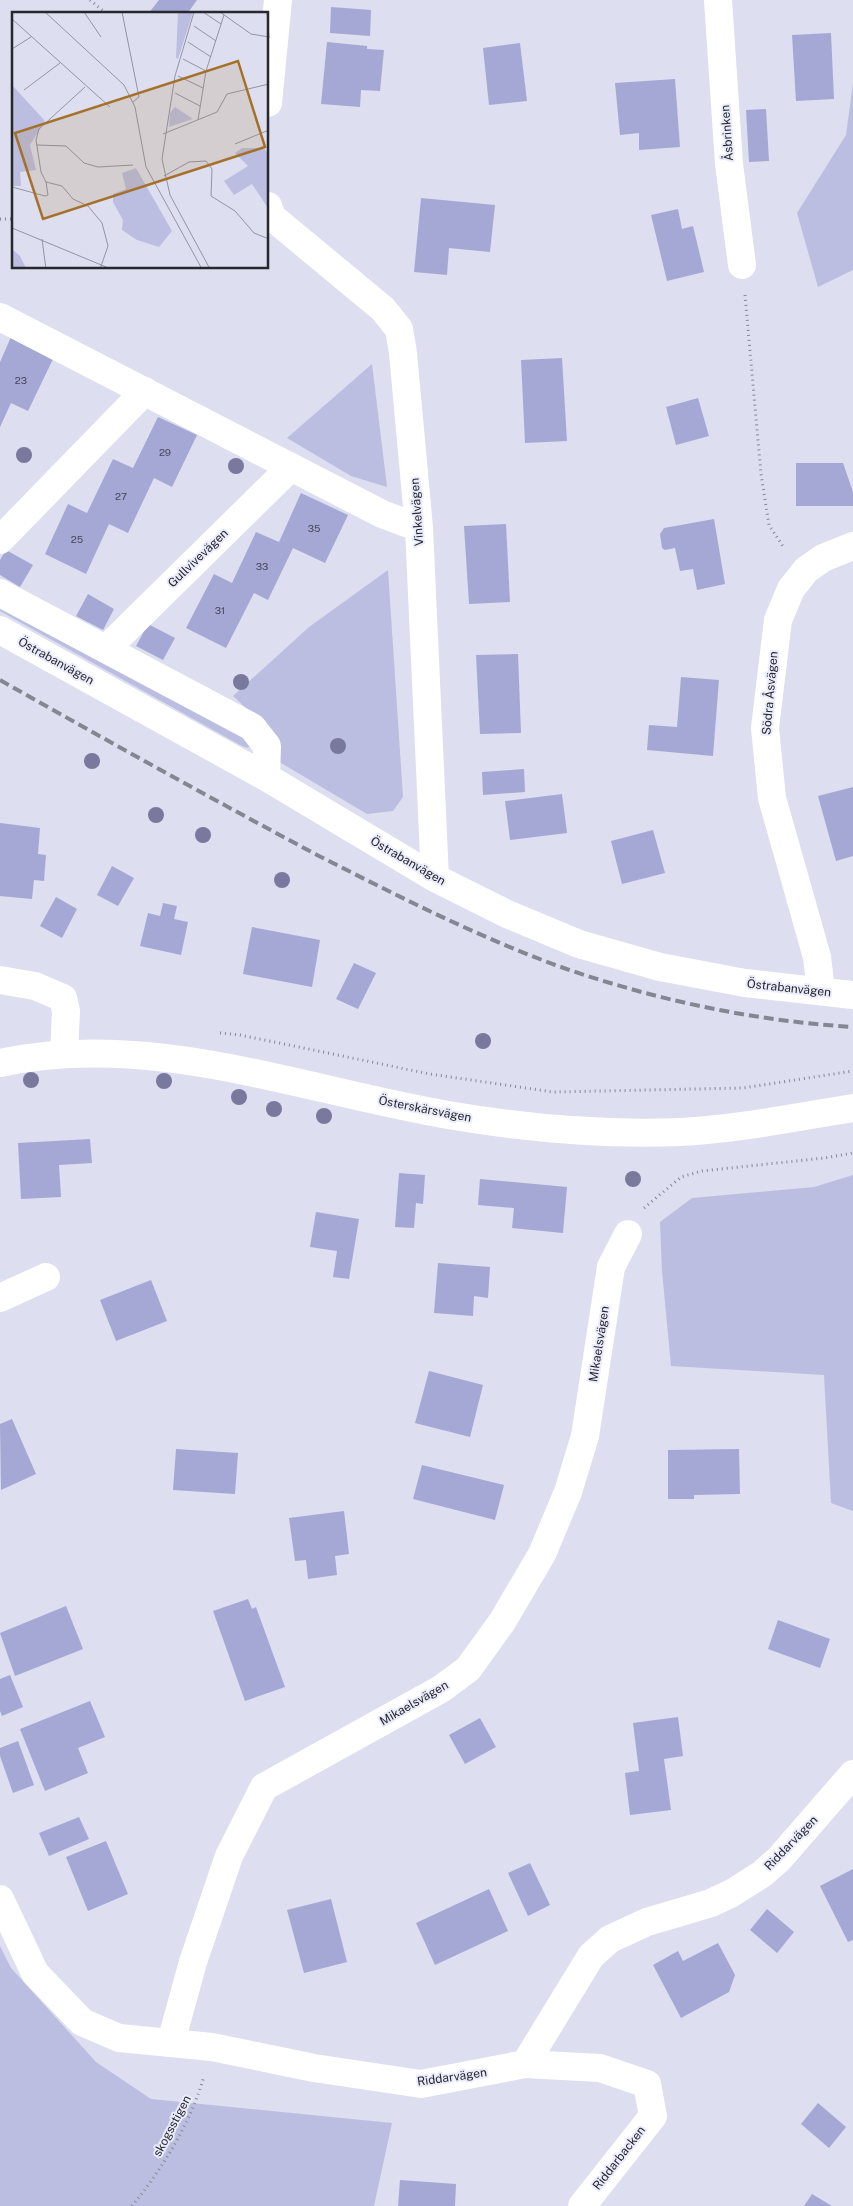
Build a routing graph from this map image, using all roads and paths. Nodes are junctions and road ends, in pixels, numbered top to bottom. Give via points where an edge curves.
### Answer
1 (90, 0) edge
2 (278, 0) edge
3 (718, 0) edge
4 (105, 12) edge
5 (269, 94) edge
6 (269, 209) edge
7 (742, 265) joint
8 (0, 317) edge
9 (145, 391) junction
10 (291, 467) junction
11 (419, 528) junction
12 (0, 540) edge
13 (853, 546) edge
14 (806, 570) junction
15 (0, 592) edge
16 (0, 630) edge
17 (106, 649) junction
18 (266, 777) junction
19 (435, 878) junction
20 (0, 980) edge
21 (821, 991) junction
22 (853, 995) edge
23 (212, 1032) dead end
24 (64, 1054) junction
25 (0, 1063) edge
26 (853, 1071) edge
27 (853, 1108) edge
28 (853, 1153) edge
29 (628, 1234) joint
30 (46, 1277) dead end
31 (0, 1298) edge
32 (853, 1774) edge
33 (0, 1899) edge
34 (171, 2042) junction
35 (212, 2046) junction
36 (525, 2064) junction
37 (132, 2206) edge
38 (582, 2206) edge

1 - 4 path
2 - 5 street
3 - 7 street, Åsbrinken via 729,164
6 - 11 street, Vinkelvägen via 272,217 383,309 398,329
7 - 14 path via 761,474 769,526 789,556
8 - 9 street
9 - 10 street
9 - 12 street
10 - 11 street via 382,514
10 - 17 street, Gullvivevägen
11 - 19 street, Vinkelvägen
13 - 14 street, Södra Åsvägen via 823,558
14 - 21 street, Södra Åsvägen via 791,589 778,620 765,728 772,798 817,957
15 - 17 street
16 - 18 street, Östrabanvägen
17 - 18 street via 252,727 267,746
18 - 19 street, Östrabanvägen
19 - 21 street, Östrabanvägen via 507,914 597,949 660,967 735,982
20 - 24 street via 36,986 63,998 66,1011
21 - 22 street, Östrabanvägen
23 - 26 path via 430,1074 553,1092 743,1088
24 - 25 street, Österskärsvägen
24 - 27 street, Österskärsvägen via 115,1053 216,1065 448,1115 549,1128 682,1132
28 - 29 path via 702,1171 681,1177 644,1208
29 - 34 street, Mikaelsvägen via 611,1267 585,1436 568,1492 542,1554 502,1622 468,1669 441,1690 264,1787 229,1856 193,1962
30 - 31 street
32 - 36 street, Riddarvägen via 762,1874 711,1903 647,1922 610,1939 591,1956
33 - 34 street, Riddarvägen via 35,1973 82,2022 119,2038
34 - 35 street, Riddarvägen
35 - 36 street, Riddarvägen via 314,2068 420,2084
35 - 37 path, skogsstigen via 196,2102 146,2189
36 - 38 street, Riddarbacken via 600,2068 647,2084 653,2116

